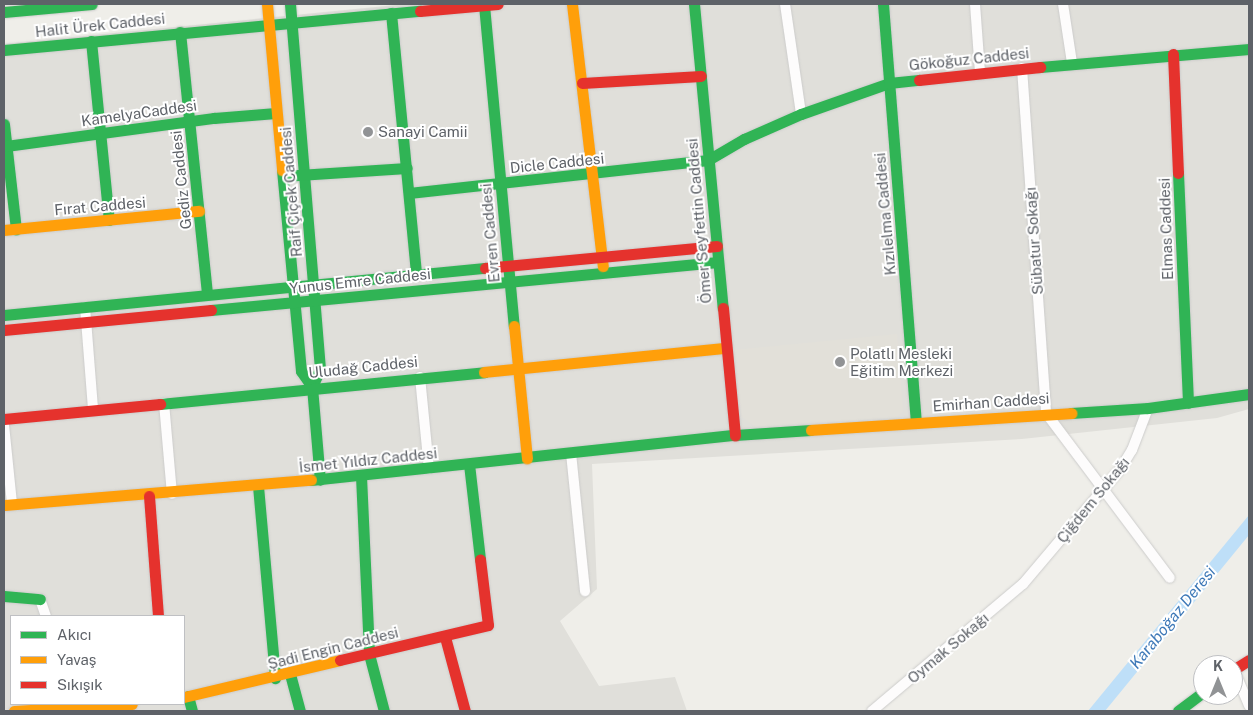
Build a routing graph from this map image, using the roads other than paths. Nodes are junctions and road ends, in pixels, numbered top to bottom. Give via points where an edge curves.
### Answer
1 (92, 4) edge
2 (267, 4) edge
3 (290, 4) edge
4 (498, 4) edge
5 (572, 4) edge
6 (694, 4) edge
7 (785, 4) edge
8 (883, 4) edge
9 (975, 4) edge
10 (1062, 4) edge
11 (484, 5) junction
12 (4, 12) edge
13 (391, 13) junction
14 (292, 21) junction
15 (268, 23) junction
16 (180, 32) junction
17 (91, 41) junction
18 (1249, 49) edge
19 (4, 50) edge
20 (1174, 54) junction
21 (1072, 63) junction
22 (1022, 68) junction
23 (980, 72) junction
24 (701, 76) junction
25 (889, 83) junction
26 (582, 84) junction
27 (276, 113) junction
28 (801, 114) junction
29 (190, 123) junction
30 (4, 124) edge
31 (100, 134) junction
32 (6, 146) junction
33 (708, 160) junction
34 (6, 163) edge
35 (407, 168) junction
36 (592, 174) junction
37 (304, 175) junction
38 (283, 176) junction
39 (501, 184) junction
40 (409, 193) junction
41 (199, 211) junction
42 (109, 220) junction
43 (10, 230) edge
44 (717, 246) junction
45 (602, 256) junction
46 (718, 262) junction
47 (508, 265) junction
48 (604, 272) junction
49 (416, 274) junction
50 (510, 281) junction
51 (313, 284) junction
52 (293, 286) junction
53 (208, 294) junction
54 (315, 300) junction
55 (295, 302) junction
56 (85, 307) junction
57 (4, 315) edge
58 (86, 322) junction
59 (4, 330) edge
60 (726, 348) junction
61 (519, 367) junction
62 (420, 377) junction
63 (312, 388) junction
64 (1249, 394) edge
65 (164, 403) junction
66 (1188, 403) junction
67 (1148, 408) junction
68 (92, 409) junction
69 (1046, 413) junction
70 (4, 419) edge
71 (916, 422) junction
72 (4, 425) edge
73 (735, 435) junction
74 (571, 453) junction
75 (526, 458) junction
76 (469, 464) junction
77 (429, 468) junction
78 (361, 476) junction
79 (320, 480) junction
80 (258, 486) junction
81 (1102, 491) junction
82 (172, 494) junction
83 (150, 496) junction
84 (8, 505) edge
85 (1170, 578) dead end
86 (1023, 584) joint
87 (585, 591) dead end
88 (4, 596) edge
89 (40, 599) joint
90 (46, 615) edge
91 (158, 615) edge
92 (445, 636) junction
93 (369, 654) junction
94 (290, 674) junction
95 (275, 678) junction
96 (1243, 692) edge
97 (186, 697) edge
98 (1193, 700) edge
99 (129, 705) edge
100 (1249, 706) edge
101 (50, 707) edge
102 (112, 710) edge
103 (17, 711) edge
104 (192, 711) edge
105 (300, 711) edge
106 (384, 711) edge
107 (465, 711) edge
108 (872, 711) edge
109 (1178, 711) edge

1 - 12 main road
2 - 15 main road, Raif Çiçek Caddesi
3 - 14 main road, Raif Çiçek Caddesi
4 - 11 main road, Halit Ürek Caddesi
5 - 26 main road
6 - 24 main road, Ömer Seyfettin Caddesi
7 - 28 street
8 - 25 main road, Kızılelma Caddesi
9 - 23 street
10 - 21 street
11 - 13 main road, Halit Ürek Caddesi
11 - 39 main road, Evren Caddesi
13 - 14 main road, Halit Ürek Caddesi
13 - 35 main road
14 - 15 main road, Halit Ürek Caddesi
14 - 37 main road, Raif Çiçek Caddesi
15 - 16 main road, Halit Ürek Caddesi
15 - 27 main road, Raif Çiçek Caddesi
16 - 17 main road, Halit Ürek Caddesi
16 - 29 main road, Gediz Caddesi
17 - 19 main road, Halit Ürek Caddesi
17 - 31 main road
18 - 20 main road, Gökoğuz Caddesi
20 - 21 main road, Gökoğuz Caddesi
20 - 66 main road, Elmas Caddesi
21 - 22 main road, Gökoğuz Caddesi
22 - 23 main road, Gökoğuz Caddesi
22 - 69 street, Sübatur Sokağı
23 - 25 main road, Gökoğuz Caddesi
24 - 26 main road
24 - 33 main road, Ömer Seyfettin Caddesi
25 - 28 main road, Gökoğuz Caddesi
25 - 71 main road, Kızılelma Caddesi
26 - 36 main road
27 - 29 main road, KamelyaCaddesi
27 - 38 main road, Raif Çiçek Caddesi
28 - 33 main road, Gökoğuz Caddesi via 744,139
29 - 31 main road, KamelyaCaddesi
29 - 41 main road, Gediz Caddesi
30 - 32 main road
31 - 32 main road, KamelyaCaddesi
31 - 42 main road
32 - 34 main road
33 - 36 main road, Dicle Caddesi
33 - 44 main road, Ömer Seyfettin Caddesi
34 - 43 main road
35 - 37 main road
35 - 40 main road
36 - 39 main road, Dicle Caddesi
36 - 45 main road
37 - 38 main road
37 - 51 main road, Raif Çiçek Caddesi
38 - 52 main road, Raif Çiçek Caddesi
39 - 40 main road, Dicle Caddesi
39 - 47 main road, Evren Caddesi
40 - 49 main road
41 - 42 main road, Fırat Caddesi
41 - 53 main road, Gediz Caddesi
42 - 43 main road, Fırat Caddesi
44 - 45 main road, Yunus Emre Caddesi
44 - 46 main road, Ömer Seyfettin Caddesi
45 - 47 main road, Yunus Emre Caddesi
45 - 48 main road
46 - 48 main road, Yunus Emre Caddesi
46 - 60 main road, Ömer Seyfettin Caddesi
47 - 49 main road, Yunus Emre Caddesi
47 - 50 main road, Evren Caddesi
48 - 50 main road, Yunus Emre Caddesi
49 - 51 main road, Yunus Emre Caddesi
50 - 54 main road, Yunus Emre Caddesi
50 - 61 main road, Evren Caddesi
51 - 52 main road, Yunus Emre Caddesi
51 - 54 main road, Raif Çiçek Caddesi
52 - 53 main road, Yunus Emre Caddesi
52 - 55 main road, Raif Çiçek Caddesi
53 - 56 main road, Yunus Emre Caddesi
54 - 55 main road, Yunus Emre Caddesi
54 - 63 main road, Raif Çiçek Caddesi via 320,369
55 - 58 main road, Yunus Emre Caddesi
55 - 63 main road, Raif Çiçek Caddesi via 302,371
56 - 57 main road, Yunus Emre Caddesi
56 - 58 street
58 - 59 main road, Yunus Emre Caddesi
58 - 68 street
60 - 61 main road, Uludağ Caddesi
60 - 73 main road, Ömer Seyfettin Caddesi
61 - 62 main road, Uludağ Caddesi
61 - 75 main road, Evren Caddesi
62 - 63 main road, Uludağ Caddesi
62 - 77 street
63 - 65 main road, Uludağ Caddesi
63 - 79 main road, Raif Çiçek Caddesi
64 - 66 main road, Emirhan Caddesi
65 - 68 main road, Uludağ Caddesi
65 - 82 street
66 - 67 main road, Emirhan Caddesi
67 - 69 main road, Emirhan Caddesi
67 - 81 street, Çiğdem Sokağı via 1132,450
68 - 70 main road, Uludağ Caddesi
69 - 71 main road, Emirhan Caddesi
69 - 81 street
71 - 73 main road, Emirhan Caddesi
72 - 84 street
73 - 74 main road, İsmet Yıldız Caddesi
74 - 75 main road, İsmet Yıldız Caddesi
74 - 87 street
75 - 76 main road, İsmet Yıldız Caddesi
76 - 77 main road, İsmet Yıldız Caddesi
76 - 92 main road, Şadi Engin Caddesi via 488,625
77 - 78 main road, İsmet Yıldız Caddesi
78 - 79 main road, İsmet Yıldız Caddesi
78 - 93 main road
79 - 80 main road, İsmet Yıldız Caddesi
80 - 82 main road, İsmet Yıldız Caddesi
80 - 95 main road
81 - 85 street
81 - 86 street, Çiğdem Sokağı
82 - 83 main road, İsmet Yıldız Caddesi
83 - 84 main road, İsmet Yıldız Caddesi
83 - 91 main road
86 - 108 street, Oymak Sokağı
88 - 89 main road
89 - 90 street
92 - 93 main road, Şadi Engin Caddesi
92 - 107 main road
93 - 94 main road, Şadi Engin Caddesi
93 - 106 main road
94 - 95 main road, Şadi Engin Caddesi
94 - 105 main road
95 - 97 main road, Şadi Engin Caddesi
96 - 100 street
97 - 104 main road
98 - 109 main road
99 - 102 main road
101 - 102 main road
101 - 103 main road

